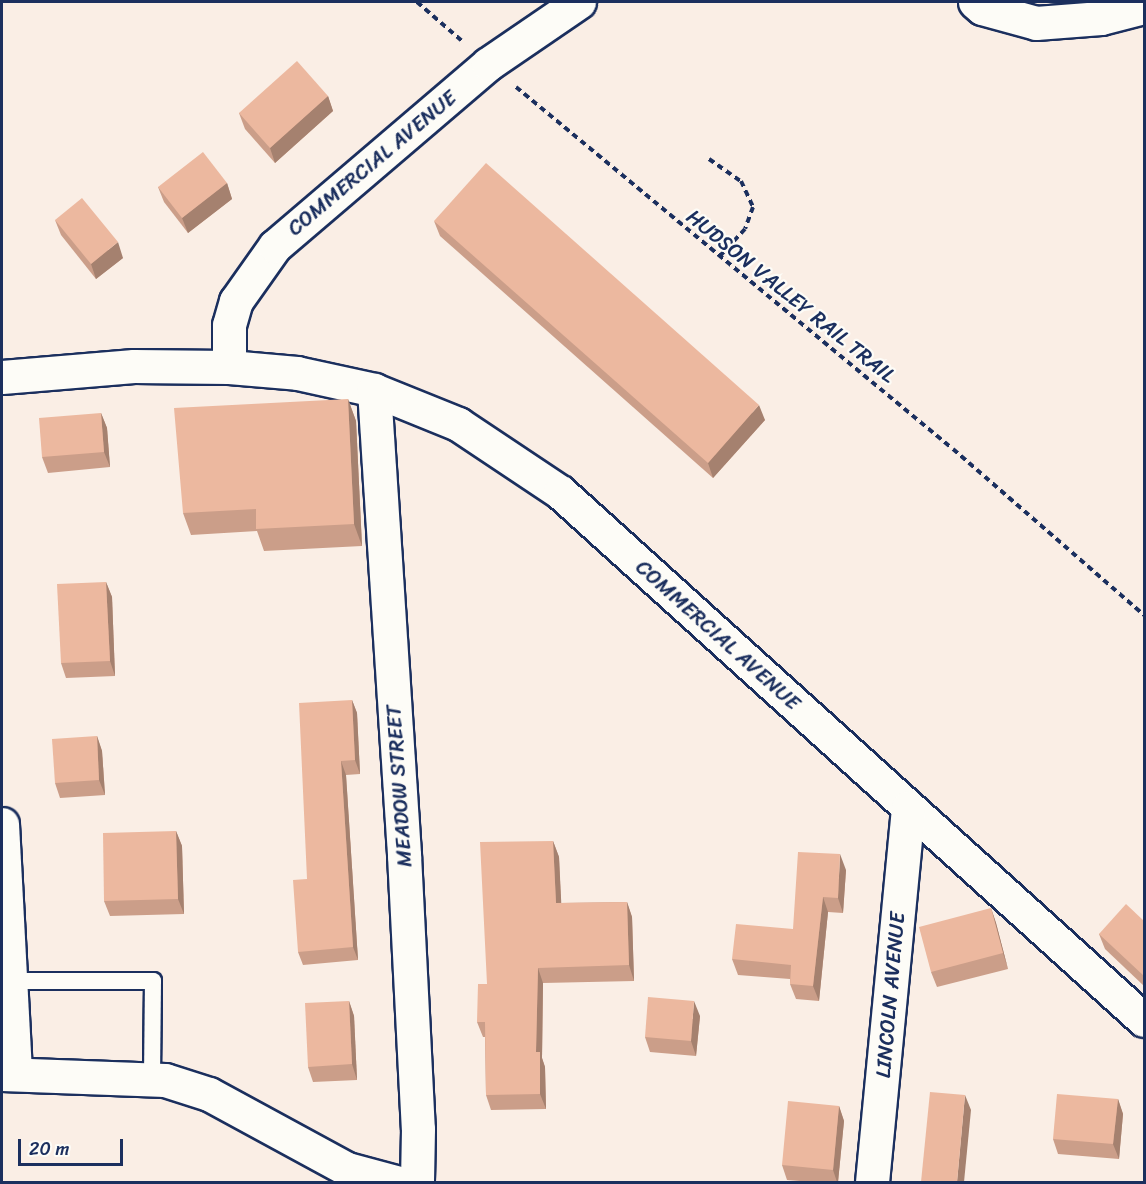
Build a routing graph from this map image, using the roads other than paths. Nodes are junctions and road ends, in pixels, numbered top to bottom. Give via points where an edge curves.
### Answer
1 (579, 2) edge
2 (975, 2) edge
3 (1144, 7) edge
4 (229, 367) junction
5 (2, 377) edge
6 (374, 390) junction
7 (908, 808) junction
8 (2, 824) edge
9 (5, 923) edge
10 (6, 980) edge
11 (1144, 1020) edge
12 (8, 1073) edge
13 (152, 1077) junction
14 (396, 1182) edge
15 (417, 1182) edge
16 (872, 1182) edge

1 - 4 street, COMMERCIAL AVENUE via 488,64 275,246 236,301 229,325
2 - 3 street via 982,8 1036,24 1101,18
4 - 5 street, COMMERCIAL AVENUE via 134,366
4 - 6 street, COMMERCIAL AVENUE via 318,376
6 - 7 street, COMMERCIAL AVENUE via 458,424 547,482
6 - 15 street, MEADOW STREET via 405,855
7 - 11 street, COMMERCIAL AVENUE
7 - 16 street, LINCOLN AVENUE
8 - 9 street
9 - 10 street
10 - 12 street
10 - 13 lane via 153,981
12 - 13 street
13 - 14 street via 209,1094 347,1169

